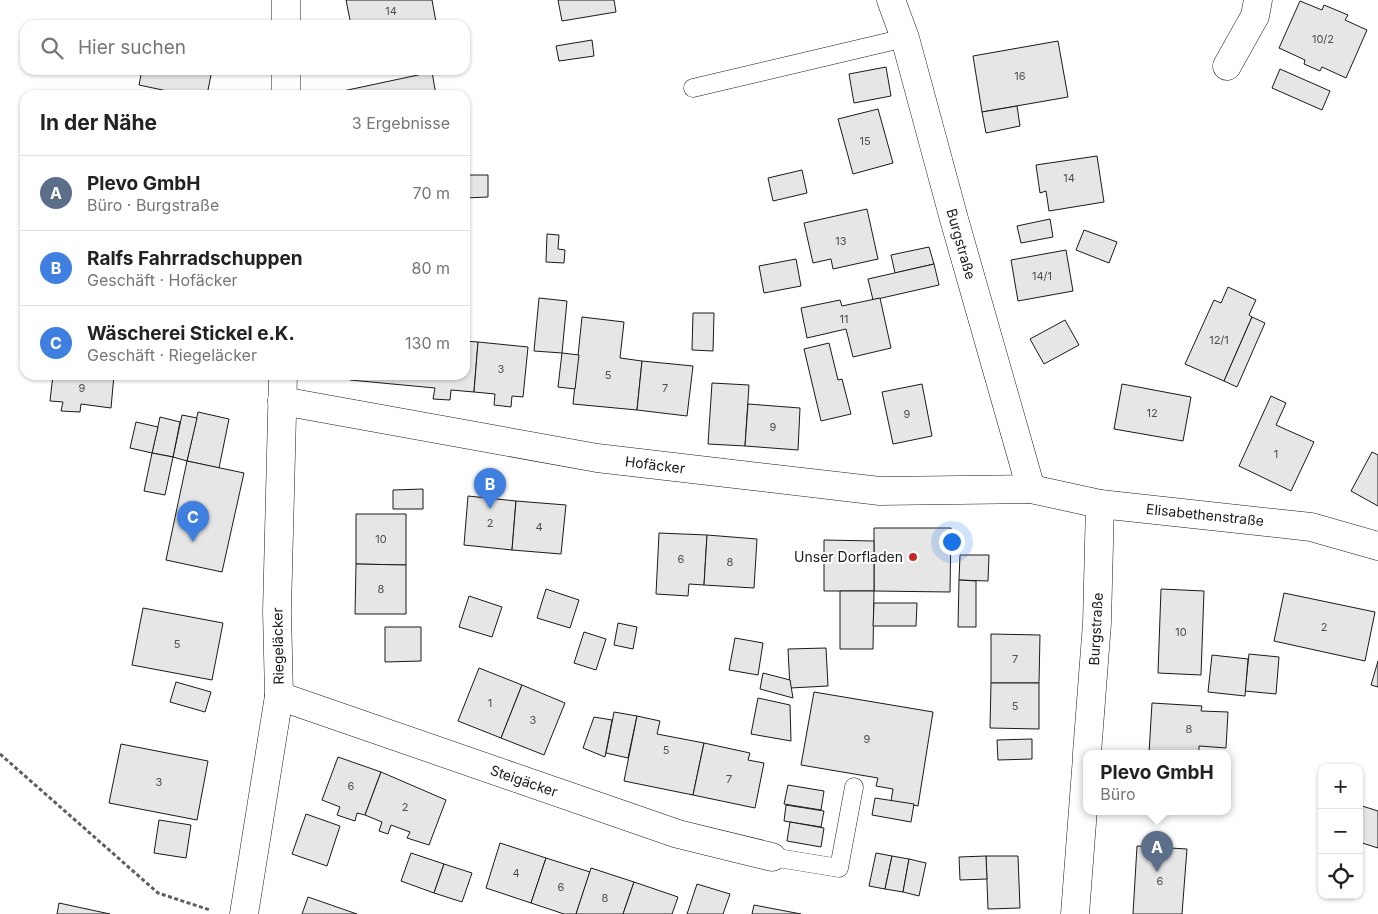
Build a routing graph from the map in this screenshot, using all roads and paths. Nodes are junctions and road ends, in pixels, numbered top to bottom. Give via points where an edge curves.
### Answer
1 (286, 0) edge
2 (891, 0) edge
3 (1258, 0) edge
4 (286, 20) edge
5 (905, 38) junction
6 (1227, 66) dead end
7 (286, 75) edge
8 (693, 88) dead end
9 (286, 90) edge
10 (282, 388) edge
11 (1031, 489) junction
12 (1100, 504) junction
13 (1378, 546) edge
14 (279, 696) junction
15 (1087, 750) edge
16 (0, 754) edge
17 (854, 787) dead end
18 (1083, 808) edge
19 (772, 857) joint
20 (213, 911) dead end
21 (244, 914) edge
22 (1075, 914) edge

1 - 4 street
2 - 5 street, Burgstraße
3 - 6 street via 1256,16
5 - 8 lane
5 - 11 street, Burgstraße
7 - 9 street
10 - 11 street, Hofäcker via 616,460 880,491
10 - 14 street, Riegeläcker via 277,610
11 - 12 street, Elisabethenstraße
12 - 13 street, Elisabethenstraße via 1311,527
12 - 15 street, Burgstraße via 1098,623
14 - 19 street, Steigäcker via 678,834
14 - 21 street, Riegeläcker
16 - 20 path via 158,893
17 - 19 lane via 839,868
18 - 22 street, Burgstraße

